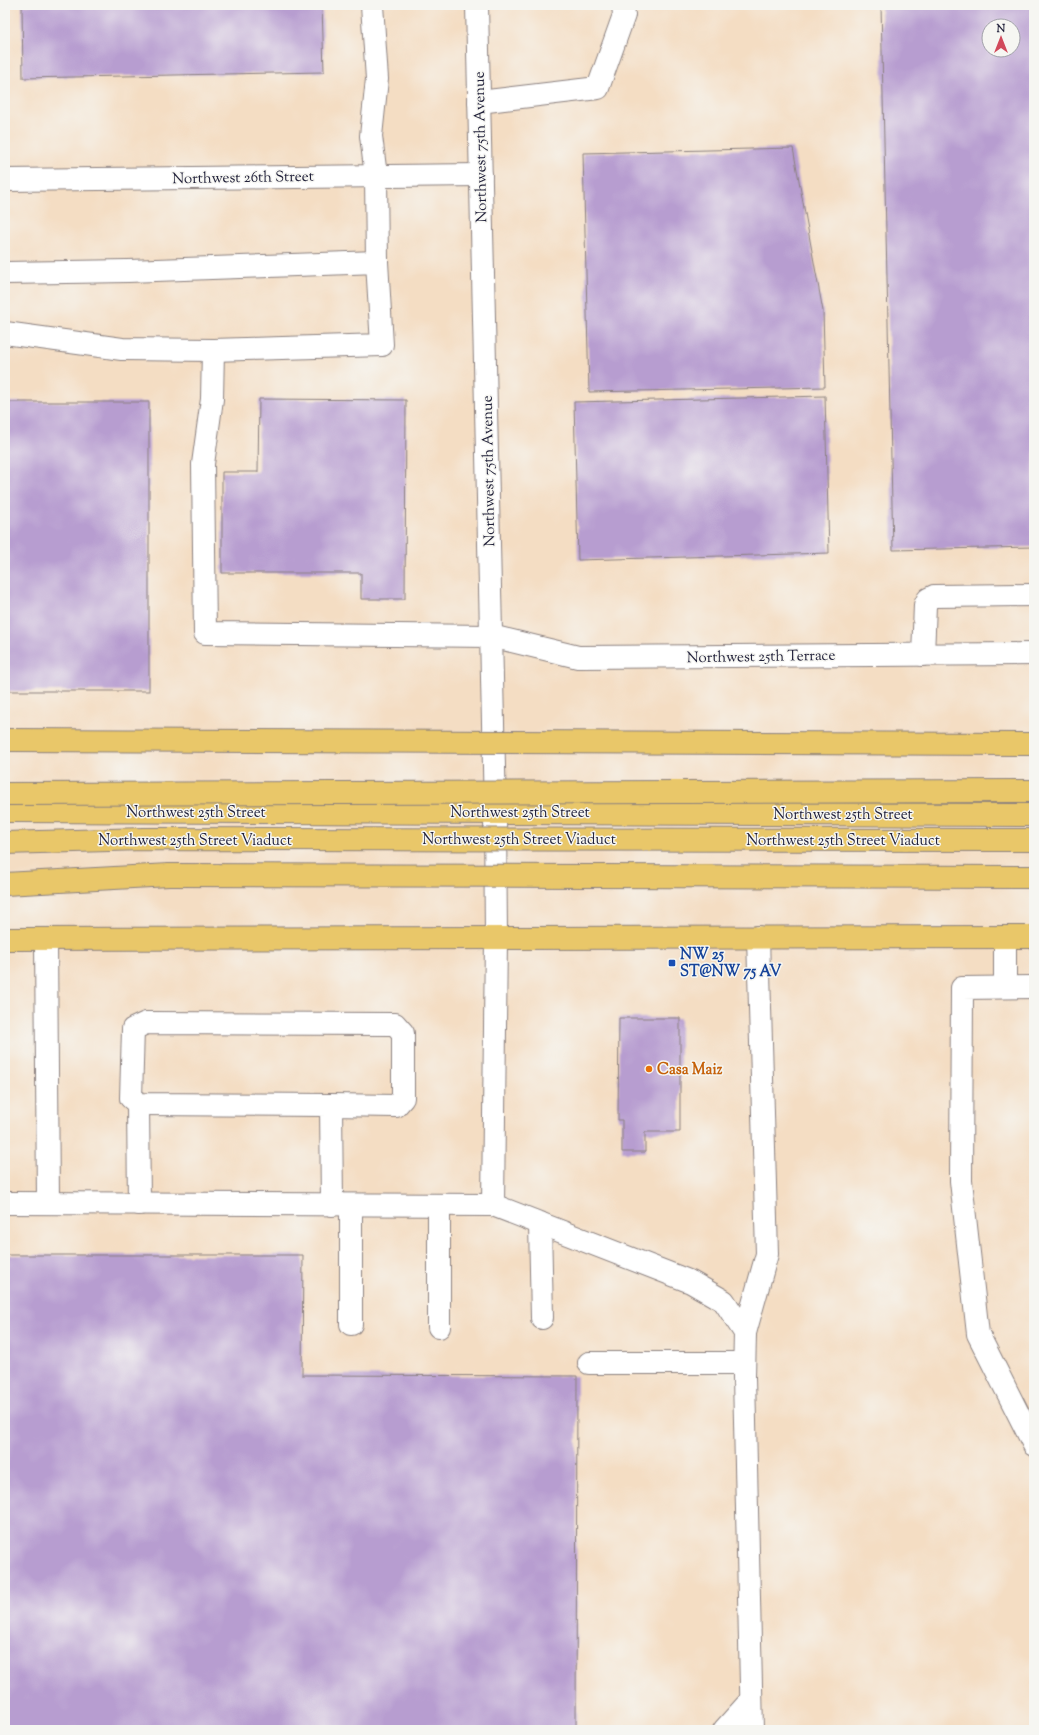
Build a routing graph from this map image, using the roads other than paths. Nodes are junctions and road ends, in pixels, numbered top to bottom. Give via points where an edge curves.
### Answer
1 (372, 5) edge
2 (477, 5) edge
3 (623, 5) edge
4 (479, 102) junction
5 (481, 174) junction
6 (376, 176) junction
7 (5, 180) edge
8 (377, 262) junction
9 (5, 273) edge
10 (5, 333) edge
11 (212, 350) junction
12 (1034, 595) edge
13 (491, 636) junction
14 (1034, 654) edge
15 (923, 655) junction
16 (5, 740) edge
17 (1034, 744) edge
18 (1034, 790) edge
19 (5, 794) edge
20 (5, 811) edge
21 (496, 812) junction
22 (1034, 815) edge
23 (1034, 840) edge
24 (5, 843) edge
25 (1034, 877) edge
26 (5, 884) edge
27 (1034, 936) edge
28 (758, 937) junction
29 (1005, 937) junction
30 (496, 938) junction
31 (5, 939) edge
32 (46, 939) junction
33 (1005, 987) junction
34 (1034, 987) edge
35 (138, 1104) junction
36 (331, 1105) junction
37 (5, 1203) edge
38 (48, 1203) junction
39 (139, 1204) junction
40 (341, 1205) junction
41 (439, 1205) junction
42 (493, 1205) junction
43 (540, 1222) junction
44 (542, 1318) dead end
45 (351, 1324) dead end
46 (439, 1327) dead end
47 (745, 1333) junction
48 (589, 1363) dead end
49 (744, 1363) junction
50 (1034, 1445) edge
51 (752, 1700) junction
52 (724, 1730) edge
53 (752, 1730) edge

1 - 6 street via 377,79 371,136
2 - 4 street, Northwest 75th Avenue
3 - 4 street via 624,15 598,88
4 - 5 street, Northwest 75th Avenue
5 - 6 street, Northwest 26th Street
5 - 13 street, Northwest 75th Avenue
6 - 7 street, Northwest 26th Street
6 - 8 street
8 - 9 street
8 - 11 street via 382,345
10 - 11 street via 122,349
11 - 13 street, Northwest 25th Terrace via 212,399 203,464 205,633
12 - 15 street via 934,596 925,605
13 - 15 street, Northwest 25th Terrace via 578,658
13 - 21 street, Northwest 75th Avenue
14 - 15 street, Northwest 25th Terrace
16 - 17 main road, bridge
18 - 19 main road, bridge
20 - 21 main road, Northwest 25th Street
21 - 22 main road, Northwest 25th Street
21 - 30 street, Northwest 75th Avenue
23 - 24 main road, Northwest 25th Street Viaduct, bridge via 144,839
25 - 26 main road, bridge via 170,875
27 - 29 main road
28 - 29 main road
28 - 30 main road
28 - 47 street via 767,1254
29 - 33 street
30 - 32 main road
30 - 42 street, Northwest 75th Avenue
31 - 32 main road
32 - 38 street
33 - 34 street
33 - 50 street via 962,988 961,1181 978,1334
35 - 36 street
35 - 36 street via 131,1098 133,1029 146,1023 395,1024 403,1033 403,1098 396,1106
35 - 39 street
36 - 40 street
37 - 38 street
38 - 39 street
39 - 40 street
40 - 41 street
40 - 45 street
41 - 42 street
41 - 46 street
42 - 43 street
43 - 44 street
43 - 47 street via 691,1282 724,1302
47 - 49 street
48 - 49 street
49 - 51 street
51 - 52 street
51 - 53 street

